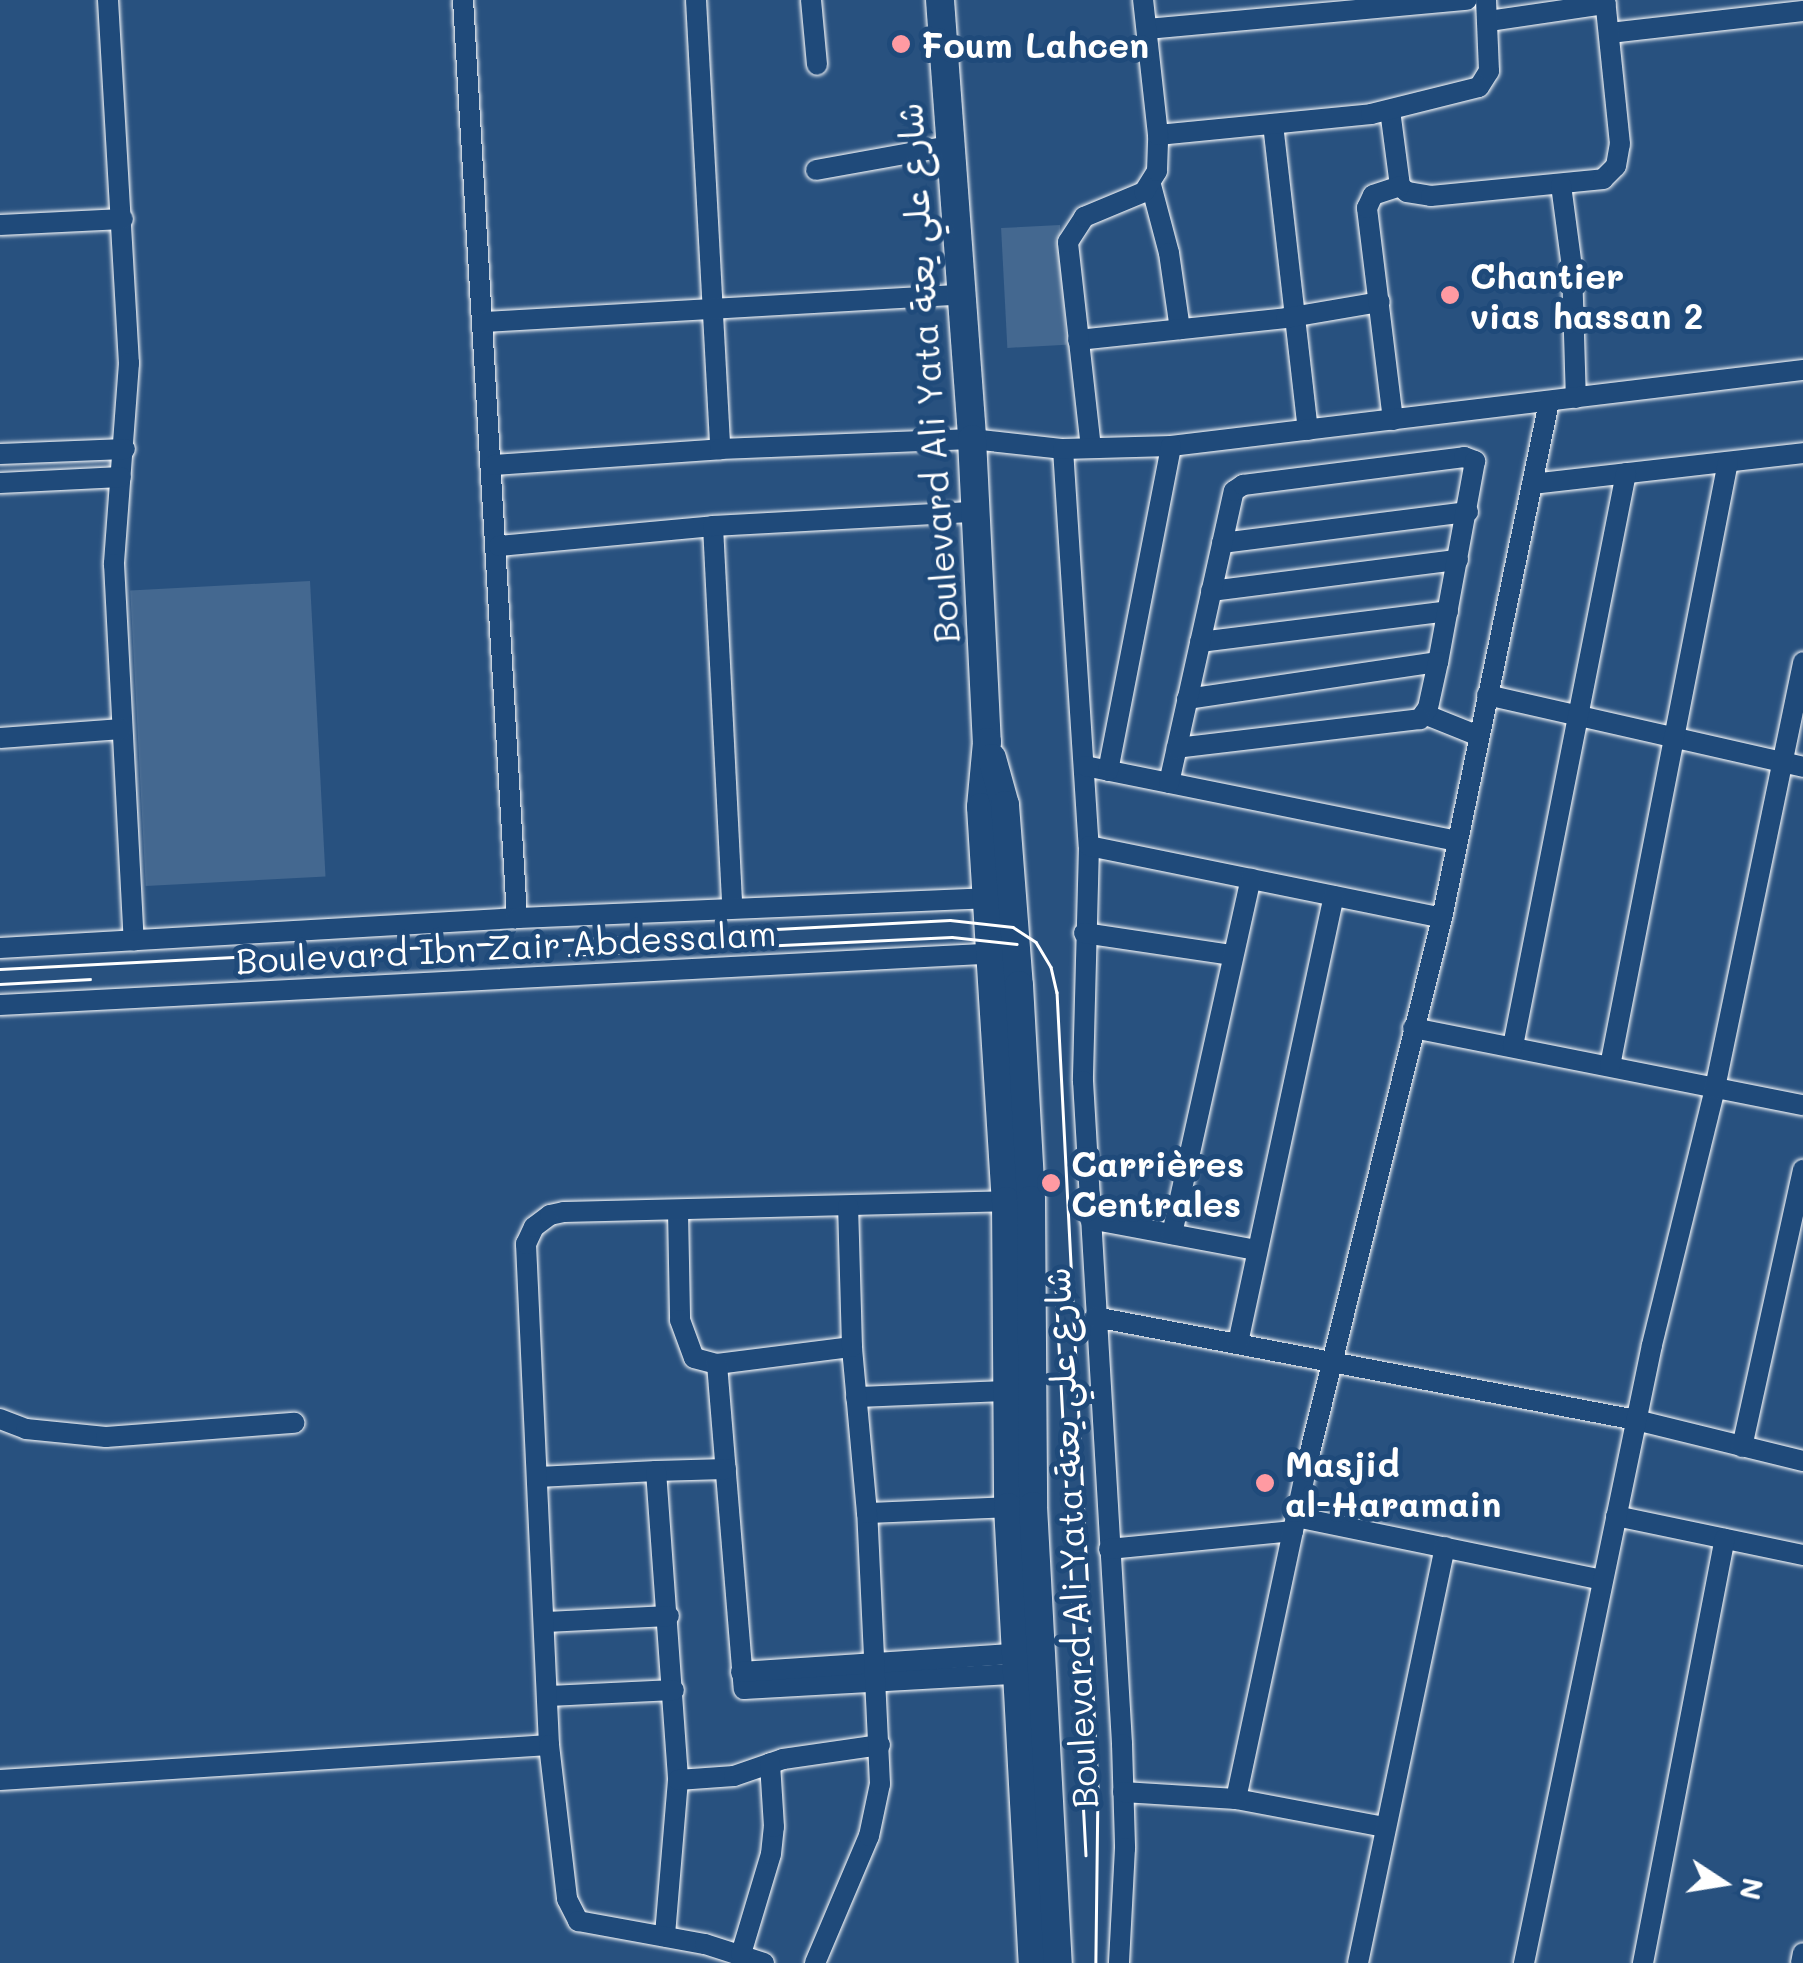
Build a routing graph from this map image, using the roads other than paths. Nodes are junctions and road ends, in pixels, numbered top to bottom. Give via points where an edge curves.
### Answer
1 (108, 0) edge
2 (464, 0) edge
3 (696, 0) edge
4 (811, 0) edge
5 (940, 0) edge
6 (1144, 0) edge
7 (1467, 0) edge
8 (1605, 2) edge
9 (1316, 7) edge
10 (1488, 11) edge
11 (1803, 11) edge
12 (1146, 29) junction
13 (1610, 33) junction
14 (816, 65) dead end
15 (1390, 110) junction
16 (1273, 124) junction
17 (1158, 135) junction
18 (950, 146) junction
19 (816, 170) dead end
20 (1151, 185) junction
21 (1561, 185) junction
22 (1400, 186) junction
23 (122, 219) junction
24 (0, 225) edge
25 (959, 294) junction
26 (1380, 302) junction
27 (714, 310) junction
28 (1296, 316) junction
29 (486, 322) junction
30 (1180, 329) junction
31 (1078, 340) junction
32 (1803, 370) edge
33 (1576, 398) junction
34 (1549, 402) junction
35 (1393, 420) junction
36 (1308, 430) junction
37 (972, 439) junction
38 (1171, 446) junction
39 (125, 448) junction
40 (1092, 448) junction
41 (720, 449) junction
42 (1063, 449) junction
43 (1803, 453) edge
44 (0, 454) edge
45 (1728, 462) junction
46 (494, 465) junction
47 (1626, 473) junction
48 (122, 477) junction
49 (0, 483) edge
50 (1532, 484) junction
51 (976, 512) junction
52 (1468, 512) junction
53 (713, 526) junction
54 (1222, 542) junction
55 (499, 546) junction
56 (1458, 560) junction
57 (1211, 591) junction
58 (1448, 611) junction
59 (1200, 642) junction
60 (1438, 662) junction
61 (1803, 662) edge
62 (1487, 695) junction
63 (1188, 699) junction
64 (1424, 714) junction
65 (1578, 716) junction
66 (122, 729) junction
67 (1479, 736) junction
68 (0, 738) edge
69 (1677, 738) junction
70 (1176, 748) junction
71 (1780, 762) junction
72 (1085, 766) junction
73 (1803, 767) edge
74 (1108, 771) junction
75 (1169, 783) junction
76 (1457, 841) junction
77 (1089, 846) junction
78 (1251, 879) junction
79 (1334, 896) junction
80 (1000, 898) junction
81 (732, 908) junction
82 (518, 918) junction
83 (1442, 918) junction
84 (1084, 933) junction
85 (134, 940) junction
86 (0, 948) edge
87 (1003, 953) junction
88 (1232, 955) junction
89 (0, 1005) edge
90 (1413, 1028) junction
91 (1513, 1046) junction
92 (1610, 1066) junction
93 (1715, 1088) junction
94 (1803, 1105) edge
95 (1803, 1170) edge
96 (1006, 1201) junction
97 (848, 1206) junction
98 (678, 1211) junction
99 (1090, 1219) junction
100 (1172, 1234) junction
101 (1256, 1250) junction
102 (1095, 1317) junction
103 (1238, 1343) junction
104 (852, 1346) junction
105 (1332, 1360) junction
106 (717, 1364) junction
107 (1007, 1390) junction
108 (856, 1397) junction
109 (0, 1419) edge
110 (1636, 1420) junction
111 (294, 1423) dead end
112 (1742, 1447) junction
113 (1803, 1462) edge
114 (726, 1469) junction
115 (656, 1472) junction
116 (538, 1477) junction
117 (1008, 1507) junction
118 (866, 1513) junction
119 (1616, 1516) junction
120 (1295, 1524) junction
121 (1725, 1539) junction
122 (1445, 1547) junction
123 (1109, 1548) junction
124 (1803, 1555) edge
125 (1603, 1580) junction
126 (669, 1616) junction
127 (546, 1622) junction
128 (1015, 1664) junction
129 (875, 1672) junction
130 (674, 1690) junction
131 (549, 1696) junction
132 (550, 1745) junction
133 (880, 1745) junction
134 (770, 1762) junction
135 (0, 1780) edge
136 (678, 1780) junction
137 (1124, 1792) junction
138 (1236, 1799) junction
139 (1384, 1827) junction
140 (665, 1936) junction
141 (1803, 1953) edge
142 (741, 1954) junction
143 (764, 1963) edge
144 (815, 1963) edge
145 (1033, 1963) edge
146 (1058, 1963) edge
147 (1118, 1963) edge
148 (1358, 1963) edge
149 (1524, 1963) edge
150 (1643, 1963) edge
151 (1801, 1963) edge

1 - 23 street
2 - 29 street
3 - 27 street
4 - 14 street
5 - 18 main road, Boulevard Ali Yata شارع علي يعتة
6 - 12 street
7 - 9 street
8 - 10 street
8 - 13 street
9 - 12 street
10 - 15 street via 1484,84
11 - 13 street
12 - 17 street
13 - 21 street via 1616,166 1603,179
15 - 16 street
15 - 22 street
16 - 17 street
16 - 28 street
17 - 20 street
18 - 19 street
18 - 25 main road, Boulevard Ali Yata شارع علي يعتة
20 - 30 street
20 - 31 street via 1084,217 1068,242
21 - 22 street via 1431,196
21 - 33 street via 1572,267
22 - 26 street via 1368,202
23 - 24 street
23 - 39 street via 129,363
25 - 27 street
25 - 37 main road, Boulevard Ali Yata شارع علي يعتة
26 - 28 street
26 - 35 street
27 - 29 street
27 - 41 street
28 - 30 street
28 - 36 street
29 - 46 street
30 - 31 street
31 - 40 street
32 - 33 street
33 - 34 street
34 - 35 street
34 - 50 street
35 - 36 street
36 - 38 street
37 - 41 street
37 - 42 street
37 - 51 main road, Boulevard Ali Yata شارع علي يعتة
38 - 40 street
38 - 74 street
39 - 44 street
39 - 48 street
40 - 42 street
41 - 46 street
42 - 72 street, Boulevard Ali Yata شارع علي يعتة
43 - 45 street
45 - 47 street
45 - 69 street
46 - 55 street
47 - 50 street
47 - 65 street
48 - 49 street
48 - 66 street via 114,564
50 - 62 street
51 - 53 street
51 - 80 main road, Boulevard Ali Yata شارع علي يعتة via 987,742 981,807
52 - 54 street
52 - 54 street via 1475,462 1464,457 1243,486 1231,496
52 - 56 street
53 - 55 street
53 - 81 street
54 - 57 street
55 - 82 street
56 - 57 street
56 - 58 street
57 - 59 street
58 - 59 street
58 - 60 street
59 - 63 street
60 - 63 street
60 - 64 street
61 - 71 street
62 - 65 street
62 - 67 street
63 - 70 street
64 - 67 street
64 - 70 street via 1414,721
65 - 69 street
65 - 91 street
66 - 68 street
66 - 85 street
67 - 76 street
69 - 71 street
69 - 92 street
70 - 75 street
71 - 73 street
71 - 93 street
72 - 74 street
72 - 77 street, Boulevard Ali Yata شارع علي يعتة
74 - 75 street
75 - 76 street
76 - 83 street
77 - 78 street
77 - 84 street, Boulevard Ali Yata شارع علي يعتة
78 - 79 street
78 - 88 street
79 - 83 street
79 - 101 street
80 - 81 street, Boulevard Ibn Zair Abdessalam
80 - 87 main road, Boulevard Ali Yata شارع علي يعتة
81 - 82 street, Boulevard Ibn Zair Abdessalam
82 - 85 street, Boulevard Ibn Zair Abdessalam
83 - 90 street
84 - 88 street
84 - 99 street, Boulevard Ali Yata شارع علي يعتة
85 - 86 street, Boulevard Ibn Zair Abdessalam
87 - 89 street, Boulevard Ibn Zair Abdessalam
87 - 96 main road, Boulevard Ali Yata شارع علي يعتة
87 - 146 main road, Boulevard Ali Yata شارع علي يعتة via 1031,1200 1034,1524
88 - 100 street
90 - 91 street
90 - 105 street
91 - 92 street
92 - 93 street
93 - 94 street
93 - 110 street
95 - 112 street
96 - 97 street
96 - 107 main road, Boulevard Ali Yata شارع علي يعتة
97 - 98 street
97 - 104 street
98 - 106 street via 684,1336 694,1358
98 - 116 street via 564,1212 534,1227 526,1244
99 - 100 street
99 - 102 street, Boulevard Ali Yata شارع علي يعتة
100 - 101 street
101 - 103 street
102 - 103 street
102 - 123 street, Boulevard Ali Yata شارع علي يعتة
103 - 105 street
104 - 106 street
104 - 108 street
105 - 110 street
105 - 120 street
106 - 114 street
107 - 108 street
107 - 117 main road, Boulevard Ali Yata شارع علي يعتة
108 - 118 street
109 - 111 street via 106,1437
110 - 112 street
110 - 119 street
112 - 113 street
114 - 115 street
114 - 129 street via 741,1672
115 - 116 street
115 - 126 street
116 - 127 street
117 - 118 street
117 - 128 main road, Boulevard Ali Yata شارع علي يعتة
118 - 129 street
119 - 121 street
119 - 125 street
120 - 122 street
120 - 123 street
120 - 138 street
121 - 124 street
121 - 150 street
122 - 125 street
122 - 139 street
123 - 137 street, Boulevard Ali Yata شارع علي يعتة
125 - 149 street
126 - 127 street
126 - 130 street
127 - 131 street
128 - 129 street
128 - 145 main road, Boulevard Ali Yata شارع علي يعتة
129 - 133 street
130 - 131 street
130 - 136 street
131 - 132 street
132 - 135 street
132 - 140 street via 574,1915 585,1925
133 - 134 street
133 - 144 street via 869,1836
134 - 136 street via 734,1776
134 - 142 street via 770,1854
136 - 140 street
137 - 138 street
137 - 147 street, Boulevard Ali Yata شارع علي يعتة
138 - 139 street
139 - 148 street
140 - 142 street
141 - 151 street
142 - 143 street

